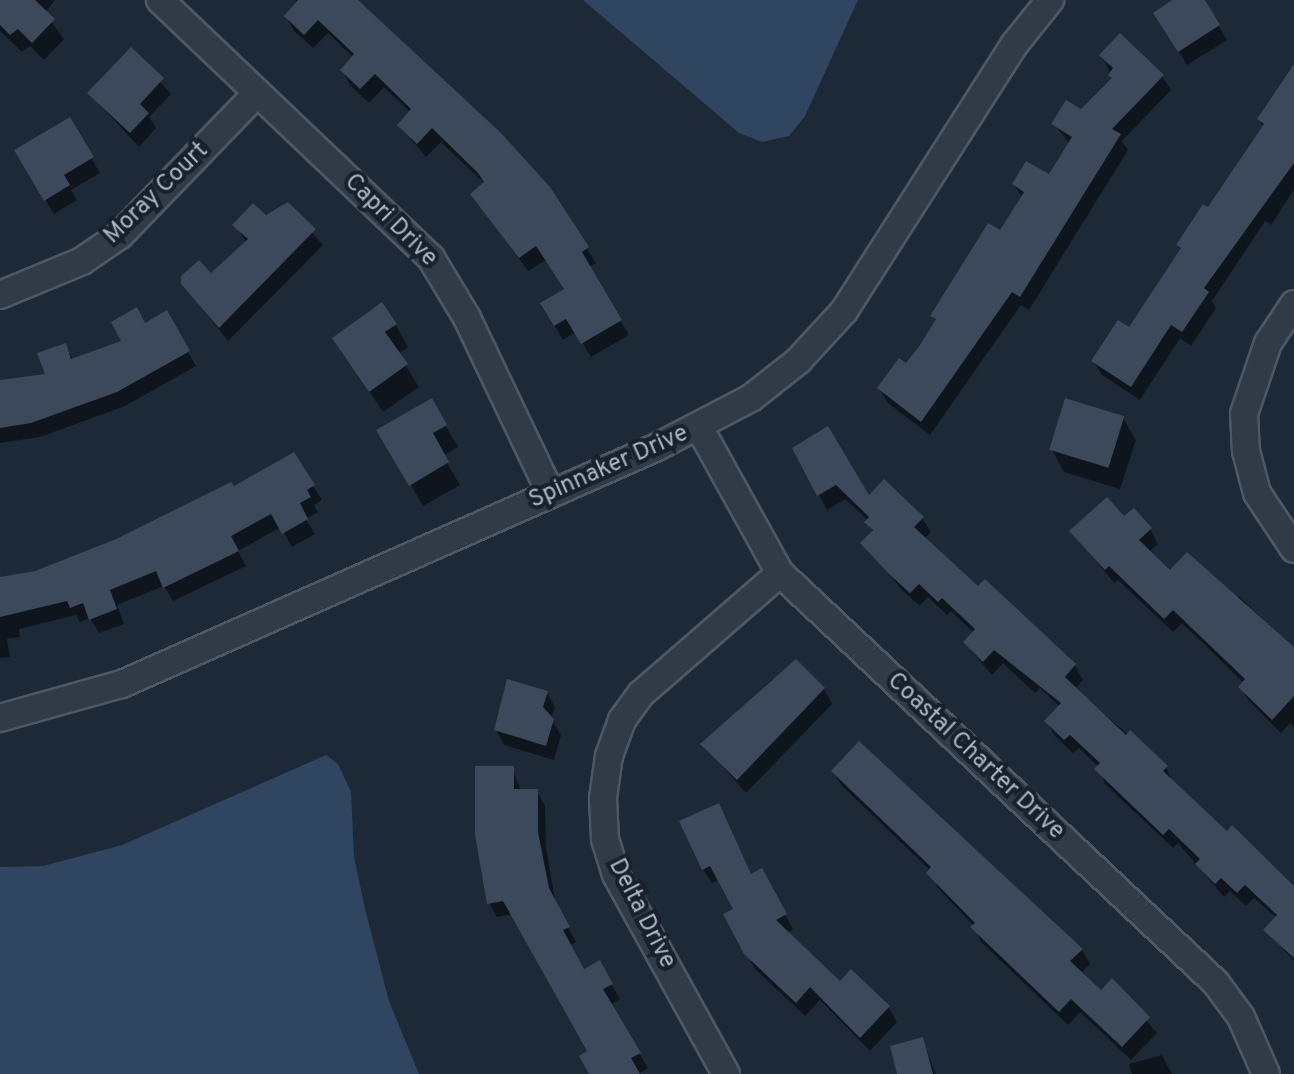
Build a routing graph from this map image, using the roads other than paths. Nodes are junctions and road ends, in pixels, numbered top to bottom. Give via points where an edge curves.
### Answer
1 (160, 0) edge
2 (1050, 0) edge
3 (257, 93) junction
4 (0, 295) edge
5 (1294, 304) edge
6 (699, 427) junction
7 (551, 494) junction
8 (1294, 549) edge
9 (780, 573) junction
10 (0, 718) edge
11 (726, 1074) edge
12 (1266, 1074) edge

1 - 3 street, Capri Drive
2 - 6 street, Spinnaker Drive via 1014,45 844,311 798,361 751,398
3 - 4 street, Moray Court via 120,235 82,261
3 - 7 street, Capri Drive via 431,258 467,318
5 - 8 street via 1268,343 1244,414 1246,451 1257,493
6 - 7 street, Spinnaker Drive
6 - 9 street, Coastal Charter Drive
7 - 10 street, Spinnaker Drive via 122,684
9 - 11 street, Delta Drive via 641,694 622,720 609,756 603,798 605,839 616,875
9 - 12 street, Coastal Charter Drive via 1216,983 1241,1017

